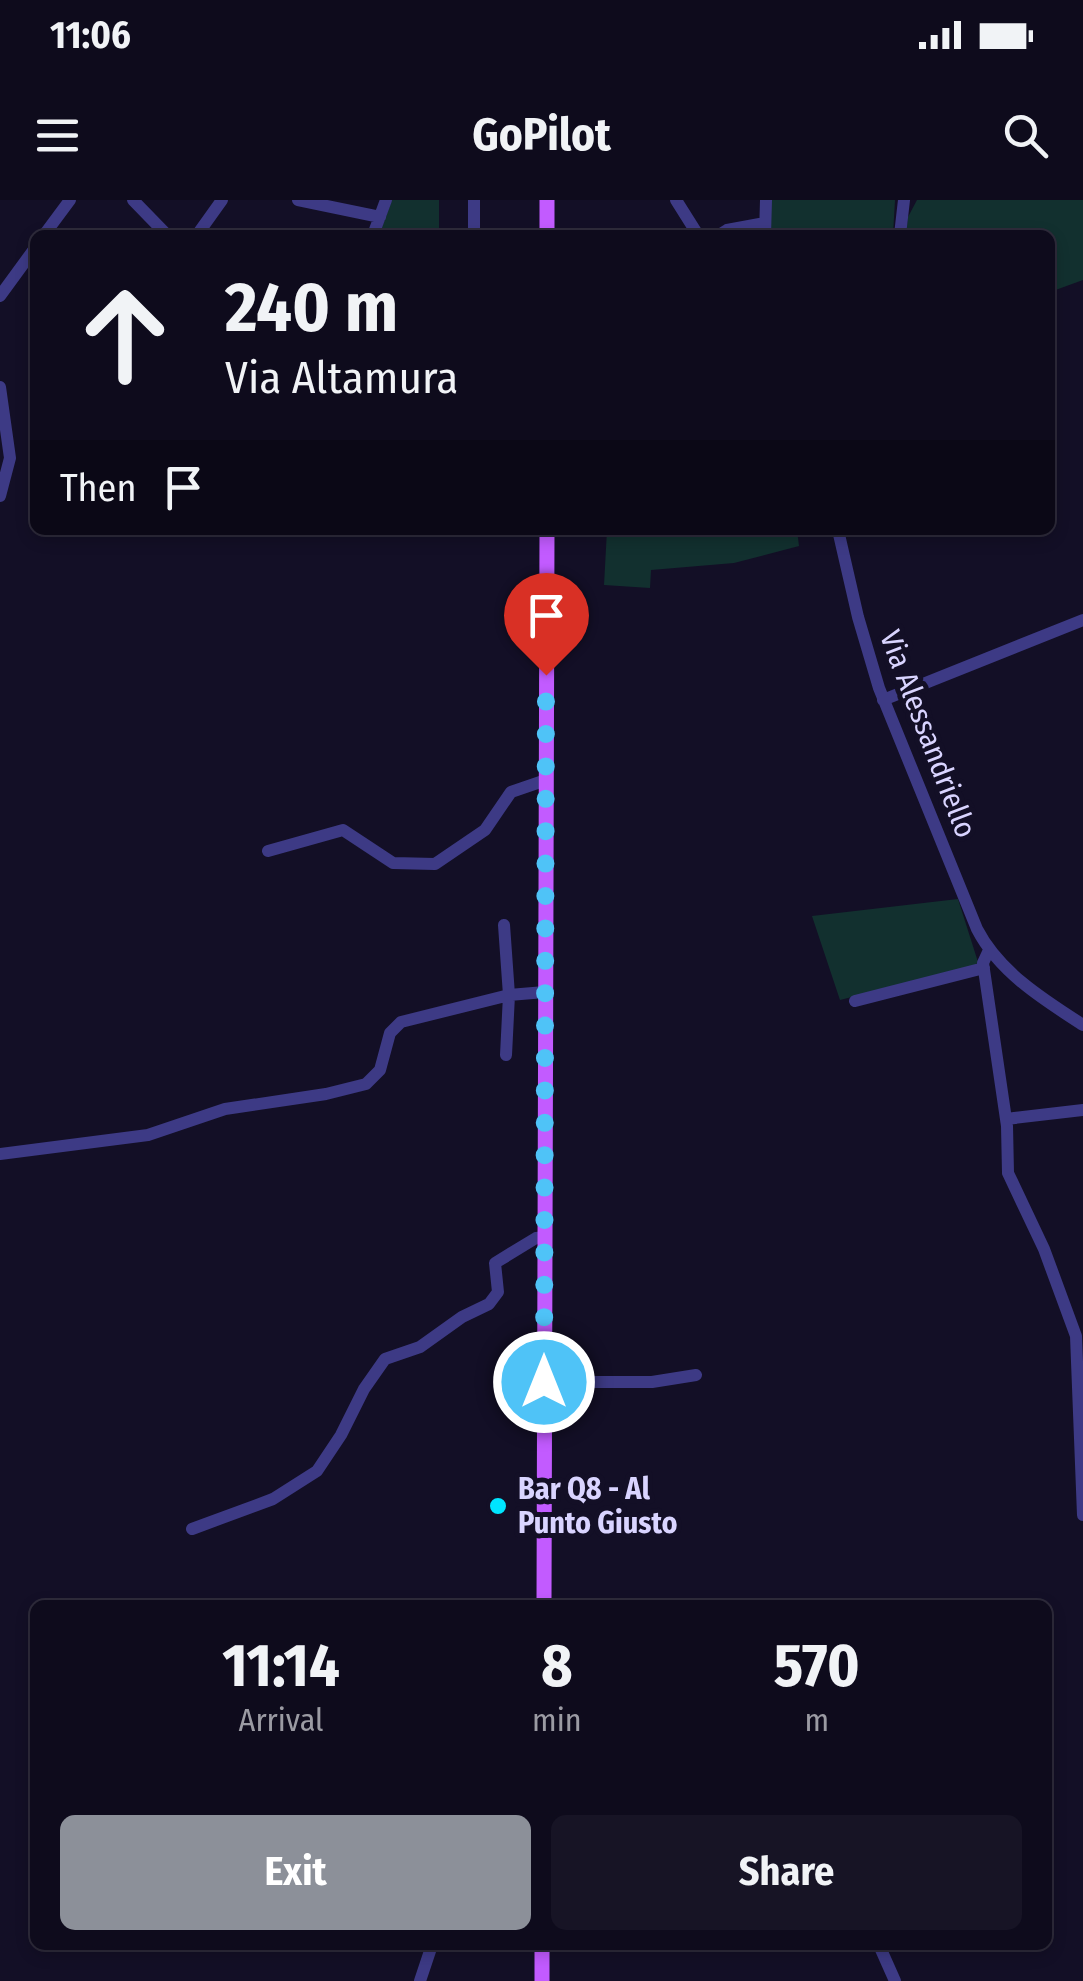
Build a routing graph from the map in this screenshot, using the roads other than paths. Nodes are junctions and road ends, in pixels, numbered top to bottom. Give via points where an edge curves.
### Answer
1 (70, 200) edge
2 (134, 200) edge
3 (221, 200) edge
4 (298, 200) edge
5 (386, 200) edge
6 (474, 200) edge
7 (547, 200) edge
8 (676, 200) edge
9 (766, 200) edge
10 (904, 200) edge
11 (380, 217) junction
12 (765, 229) edge
13 (48, 230) edge
14 (161, 230) edge
15 (200, 230) edge
16 (375, 230) edge
17 (474, 230) edge
18 (547, 230) edge
19 (695, 230) edge
20 (727, 230) edge
21 (901, 230) edge
22 (30, 255) edge
23 (0, 296) edge
24 (0, 387) edge
25 (0, 496) edge
26 (548, 535) edge
27 (839, 535) edge
28 (1083, 620) edge
29 (884, 700) junction
30 (546, 780) junction
31 (268, 850) dead end
32 (504, 925) dead end
33 (989, 950) junction
34 (984, 968) junction
35 (545, 992) junction
36 (509, 995) junction
37 (854, 1000) dead end
38 (1083, 1025) edge
39 (506, 1055) dead end
40 (1083, 1110) edge
41 (1006, 1120) junction
42 (0, 1154) edge
43 (545, 1237) junction
44 (696, 1374) dead end
45 (544, 1382) junction
46 (1083, 1515) edge
47 (192, 1529) dead end
48 (544, 1600) edge
49 (430, 1950) edge
50 (542, 1950) edge
51 (881, 1950) edge
52 (420, 1981) edge
53 (542, 1981) edge
54 (895, 1981) edge

1 - 13 street
2 - 14 street
3 - 15 street
4 - 11 street
5 - 11 street
6 - 17 street
7 - 18 main road
8 - 19 street
9 - 12 street
10 - 21 street
11 - 16 street
12 - 20 street
22 - 23 street
24 - 25 street via 10,458
26 - 30 main road
27 - 29 street, Via Alessandriello
28 - 29 street
29 - 33 street, Via Alessandriello
30 - 31 street via 511,792 485,830 435,864 393,863 343,830
30 - 35 main road
32 - 36 street
33 - 34 street
33 - 38 street
34 - 37 street
34 - 41 street
35 - 36 street
35 - 43 main road
36 - 39 street
36 - 42 street via 401,1022 390,1033 380,1070 366,1084 225,1109 148,1135
40 - 41 street
41 - 46 street via 1010,1181 1074,1327
43 - 45 main road
43 - 47 street via 495,1262 498,1292 489,1304 420,1347 385,1359 318,1471 272,1498
44 - 45 street via 652,1382
45 - 48 main road
49 - 52 street
50 - 53 main road
51 - 54 street

